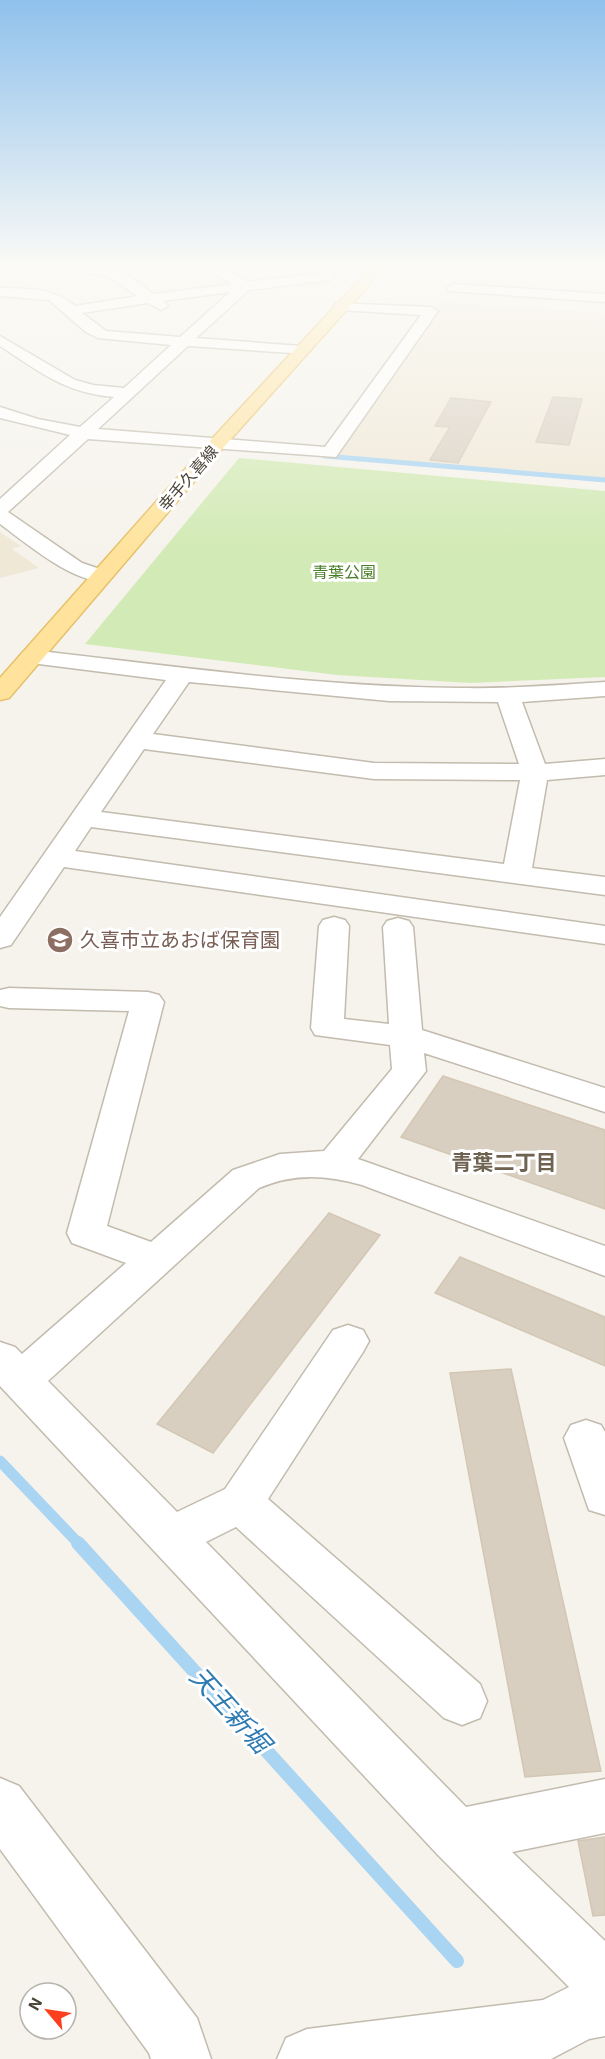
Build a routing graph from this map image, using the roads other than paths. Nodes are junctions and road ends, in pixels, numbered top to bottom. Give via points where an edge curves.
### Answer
1 (30, 362) edge
2 (163, 362) edge
3 (291, 362) edge
4 (395, 362) edge
5 (129, 393) junction
6 (0, 412) edge
7 (84, 433) junction
8 (216, 445) junction
9 (0, 509) edge
10 (0, 515) edge
11 (102, 576) junction
12 (31, 657) junction
13 (183, 673) junction
14 (605, 689) edge
15 (0, 693) edge
16 (507, 694) junction
17 (137, 740) junction
18 (605, 767) edge
19 (535, 772) junction
20 (82, 818) junction
21 (55, 857) junction
22 (516, 874) junction
23 (605, 886) edge
24 (334, 926) dead end
25 (398, 927) dead end
26 (605, 935) edge
27 (0, 939) edge
28 (9, 998) dead end
29 (406, 1036) junction
30 (605, 1100) edge
31 (333, 1165) junction
32 (156, 1259) junction
33 (605, 1261) edge
34 (348, 1341) dead end
35 (11, 1369) edge
36 (586, 1438) dead end
37 (605, 1496) edge
38 (241, 1503) junction
39 (171, 1538) junction
40 (462, 1701) dead end
41 (0, 1805) edge
42 (605, 1806) edge
43 (457, 1836) junction
44 (605, 1995) edge
45 (605, 2007) edge
46 (181, 2059) edge
47 (307, 2059) edge

1 - 5 street via 69,383 92,390
2 - 5 street
3 - 8 main road, 幸手久喜線
4 - 8 street via 330,453
5 - 7 street
6 - 7 street
7 - 8 street
7 - 9 street
8 - 11 main road, 幸手久喜線
10 - 11 street via 75,567
11 - 12 main road, 幸手久喜線
12 - 13 street
12 - 15 main road, 幸手久喜線
13 - 16 street via 324,690
13 - 17 street
14 - 16 street
16 - 19 street
17 - 19 street via 374,771
17 - 20 street
18 - 19 street
19 - 22 street
20 - 21 street
20 - 22 street
21 - 26 street
21 - 27 street
22 - 23 street
24 - 29 street via 327,1028
25 - 29 street
28 - 32 street via 148,1002 86,1233
29 - 30 street
29 - 31 street via 409,1071
31 - 32 street via 299,1161 274,1166 246,1179
31 - 33 street via 372,1175
32 - 35 street
34 - 38 street
35 - 39 street
36 - 37 street
38 - 39 street
38 - 40 street
39 - 43 street
41 - 46 street via 176,2039
42 - 43 street
43 - 44 street via 589,1965
45 - 47 street via 579,2012 551,2029

